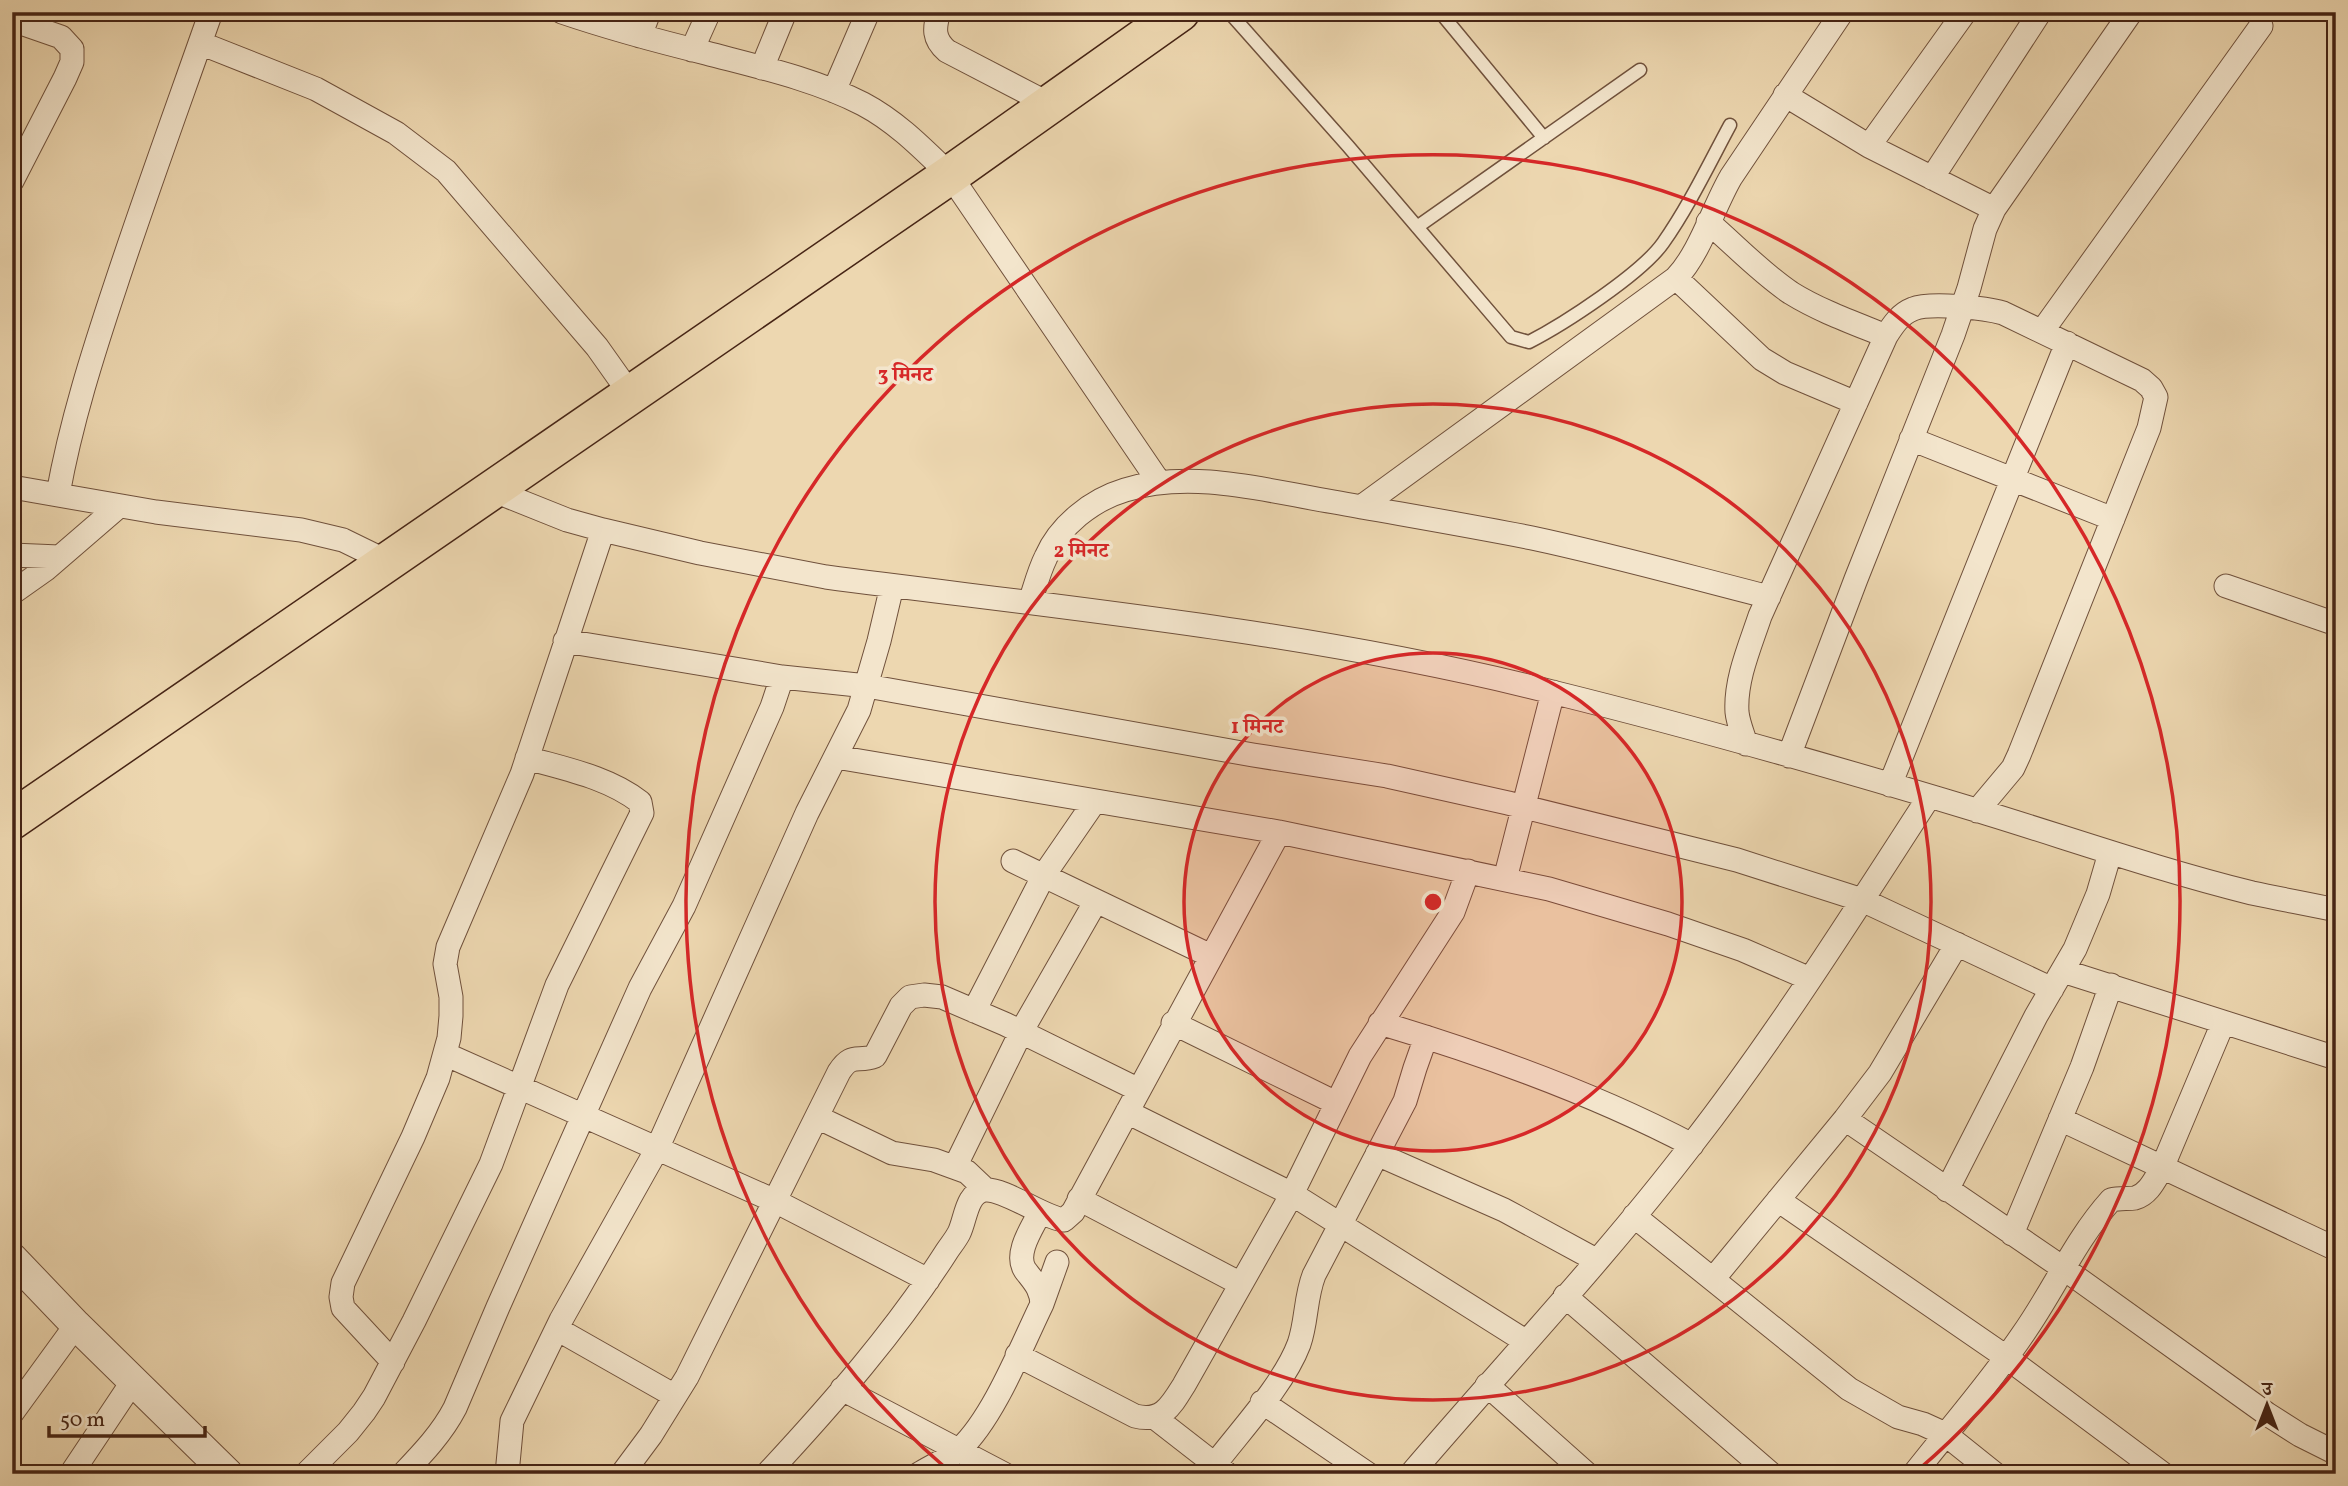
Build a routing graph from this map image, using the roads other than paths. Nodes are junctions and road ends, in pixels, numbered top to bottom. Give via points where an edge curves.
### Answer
1 (211, 12) edge
2 (649, 12) edge
3 (709, 12) edge
4 (785, 12) edge
5 (868, 12) edge
6 (939, 12) edge
7 (1180, 12) edge
8 (1229, 12) edge
9 (1440, 12) edge
10 (1842, 12) edge
11 (1965, 12) edge
12 (2040, 12) edge
13 (2132, 12) edge
14 (574, 14) edge
15 (12, 20) edge
16 (2261, 26) dead end
17 (640, 36) junction
18 (200, 44) junction
19 (692, 50) junction
20 (762, 68) junction
21 (1640, 70) dead end
22 (834, 91) junction
23 (1785, 95) junction
24 (1049, 104) junction
25 (1730, 125) dead end
26 (1544, 138) junction
27 (1869, 146) junction
28 (950, 175) junction
29 (1932, 178) junction
30 (12, 181) edge
31 (1994, 209) junction
32 (1708, 222) junction
33 (1417, 227) junction
34 (1676, 278) junction
35 (1962, 307) junction
36 (2043, 330) junction
37 (1886, 336) junction
38 (2067, 343) junction
39 (631, 396) junction
40 (1856, 403) junction
41 (1911, 439) junction
42 (2011, 480) junction
43 (1159, 482) junction
44 (12, 487) edge
45 (492, 490) junction
46 (58, 494) junction
47 (119, 506) junction
48 (1361, 507) junction
49 (2113, 519) junction
50 (603, 530) junction
51 (12, 555) edge
52 (59, 556) junction
53 (386, 561) junction
54 (892, 586) junction
55 (2226, 586) dead end
56 (12, 593) edge
57 (1769, 597) junction
58 (1030, 602) junction
59 (2336, 624) edge
60 (565, 641) junction
61 (782, 677) junction
62 (867, 686) junction
63 (1553, 692) junction
64 (1746, 744) junction
65 (1789, 756) junction
66 (836, 757) junction
67 (527, 758) junction
68 (1890, 785) junction
69 (1929, 797) junction
70 (1095, 801) junction
71 (1526, 807) junction
72 (1977, 811) junction
73 (12, 820) edge
74 (1279, 832) junction
75 (2110, 853) junction
76 (1013, 860) dead end
77 (1468, 871) junction
78 (1044, 875) junction
79 (1506, 879) junction
80 (1862, 900) junction
81 (1096, 901) junction
82 (2333, 904) edge
83 (1957, 944) junction
84 (1211, 956) junction
85 (1810, 979) junction
86 (2058, 980) junction
87 (2111, 985) junction
88 (974, 1011) junction
89 (1173, 1023) junction
90 (1380, 1023) junction
91 (2223, 1023) junction
92 (1021, 1032) junction
93 (1426, 1037) junction
94 (444, 1054) junction
95 (2336, 1058) edge
96 (520, 1086) junction
97 (1139, 1090) junction
98 (1336, 1103) junction
99 (1127, 1112) junction
100 (584, 1116) junction
101 (817, 1117) junction
102 (1845, 1119) junction
103 (2060, 1119) junction
104 (1692, 1145) junction
105 (656, 1149) junction
106 (1377, 1154) junction
107 (955, 1167) junction
108 (2162, 1168) junction
109 (986, 1190) junction
110 (1947, 1190) junction
111 (1292, 1195) junction
112 (1079, 1199) junction
113 (1778, 1200) junction
114 (775, 1201) junction
115 (1040, 1212) junction
116 (1634, 1216) junction
117 (1339, 1224) junction
118 (2011, 1234) junction
119 (2336, 1249) edge
120 (12, 1258) edge
121 (1596, 1260) junction
122 (1057, 1262) dead end
123 (2063, 1268) junction
124 (1714, 1278) junction
125 (928, 1280) junction
126 (1241, 1283) junction
127 (1565, 1296) junction
128 (1042, 1304) junction
129 (76, 1325) junction
130 (557, 1329) junction
131 (1525, 1342) junction
132 (1017, 1355) junction
133 (2006, 1357) junction
134 (393, 1362) junction
135 (133, 1381) junction
136 (1488, 1385) junction
137 (842, 1390) junction
138 (675, 1396) junction
139 (1262, 1402) junction
140 (12, 1413) edge
141 (1154, 1417) junction
142 (1945, 1434) junction
143 (958, 1451) junction
144 (2335, 1452) edge
145 (1221, 1469) edge
146 (227, 1473) edge
147 (71, 1474) edge
148 (306, 1474) edge
149 (403, 1474) edge
150 (507, 1474) edge
151 (622, 1474) edge
152 (766, 1474) edge
153 (919, 1474) edge
154 (1004, 1474) edge
155 (1368, 1474) edge
156 (1410, 1474) edge
157 (1587, 1474) edge
158 (1771, 1474) edge
159 (1914, 1474) edge
160 (1994, 1474) edge
161 (2163, 1474) edge

1 - 18 street
2 - 17 street
3 - 19 street
4 - 20 street
5 - 22 street
6 - 24 street via 935,34 947,51
7 - 24 highway
8 - 33 lane
9 - 26 lane
10 - 23 street
11 - 27 street
12 - 29 street
13 - 31 street
14 - 17 street
15 - 30 street via 61,37 72,49 72,62
16 - 36 street
17 - 19 street
18 - 39 street via 316,89 396,133 446,172 597,347
18 - 46 street via 88,367
19 - 20 street
20 - 22 street
21 - 26 lane
22 - 28 street via 886,118
23 - 27 street
23 - 32 street via 1731,177
24 - 28 highway
25 - 33 lane via 1662,244 1622,281 1529,342 1511,337
26 - 33 lane
27 - 29 street
28 - 39 highway
28 - 43 street
29 - 31 street
31 - 35 street
32 - 34 street
32 - 37 street via 1791,292
34 - 40 street via 1762,359
34 - 48 street
35 - 36 street via 2003,313
35 - 37 street via 1916,307 1897,320
35 - 41 street
36 - 38 street
37 - 40 street
38 - 42 street
38 - 49 street via 2143,380 2156,397 2149,428
39 - 45 highway
40 - 57 street
41 - 42 street
41 - 65 street
42 - 49 street
42 - 68 street
43 - 48 street via 1225,484
43 - 58 street via 1123,490 1084,510 1070,523 1052,544
44 - 46 street
45 - 50 street
45 - 53 highway
46 - 47 street
47 - 52 street
47 - 53 street via 301,530 343,540
48 - 57 street via 1544,541
49 - 72 street via 2013,768
50 - 54 street via 778,569
50 - 60 street
51 - 52 street
52 - 56 street
53 - 73 highway
54 - 58 street
54 - 62 street
55 - 59 street
57 - 64 street via 1749,647 1740,686 1737,715
58 - 63 street via 1284,638
60 - 61 street
60 - 67 street
61 - 62 street
61 - 100 street via 684,906 640,988
62 - 66 street
62 - 71 street via 1387,776
63 - 64 street
63 - 71 street
64 - 65 street
65 - 68 street
66 - 70 street
66 - 105 street
67 - 94 street via 448,947 445,964 451,1016
67 - 96 street via 628,792 640,802 642,813 557,985
68 - 69 street
69 - 72 street
69 - 80 street
70 - 74 street
70 - 78 street
71 - 79 street
71 - 80 street via 1737,860
72 - 75 street
74 - 77 street
74 - 84 street
75 - 82 street via 2249,892
75 - 86 street via 2086,924
76 - 78 street
77 - 79 street
77 - 90 street via 1453,912
78 - 81 street
78 - 88 street
79 - 85 street via 1668,924
80 - 83 street
80 - 85 street
81 - 84 street
81 - 92 street
83 - 86 street
83 - 102 street via 1880,1073
84 - 89 street
85 - 104 street
86 - 87 street
86 - 110 street
87 - 91 street
87 - 103 street
88 - 92 street
88 - 101 street via 942,997 910,997 875,1056 845,1062
89 - 97 street
89 - 98 street
90 - 93 street
90 - 98 street
91 - 95 street
91 - 108 street
92 - 97 street
92 - 107 street
93 - 104 street via 1610,1105
93 - 106 street via 1405,1101
94 - 96 street
94 - 134 street via 425,1110 343,1283 342,1308
96 - 100 street
96 - 134 street via 491,1164
97 - 99 street
98 - 111 street
99 - 111 street
99 - 112 street
100 - 105 street
100 - 149 street via 455,1408 432,1443
101 - 107 street via 892,1153
101 - 114 street
102 - 110 street
102 - 113 street
103 - 108 street
103 - 118 street
104 - 116 street
105 - 114 street
105 - 130 street
106 - 117 street
106 - 121 street via 1504,1210
107 - 109 street
108 - 119 street
108 - 123 street via 2143,1194 2111,1200
109 - 115 street
109 - 125 street via 969,1202 959,1233
110 - 118 street
111 - 117 street
111 - 126 street
112 - 115 street via 1064,1220
112 - 126 street
113 - 124 street
113 - 133 street
114 - 125 street
114 - 138 street
115 - 128 street via 1022,1257 1041,1292
116 - 121 street
116 - 124 street
117 - 131 street
117 - 139 street via 1310,1287 1298,1347
118 - 123 street
120 - 129 street
121 - 127 street
122 - 128 street
123 - 133 street
123 - 144 street via 2267,1414
124 - 142 street via 1849,1389 1898,1417
125 - 137 street
126 - 141 street via 1174,1401 1166,1412
127 - 131 street
127 - 158 street
128 - 132 street
129 - 135 street
129 - 140 street
130 - 138 street
130 - 150 street via 512,1421
131 - 136 street
132 - 141 street via 1135,1416
132 - 143 street via 985,1418
133 - 142 street
133 - 161 street
134 - 148 street via 364,1412
135 - 146 street
135 - 147 street
136 - 156 street
136 - 157 street
137 - 143 street
137 - 152 street
138 - 151 street
139 - 145 street
139 - 155 street
141 - 145 street
142 - 159 street
142 - 160 street
143 - 153 street
143 - 154 street

